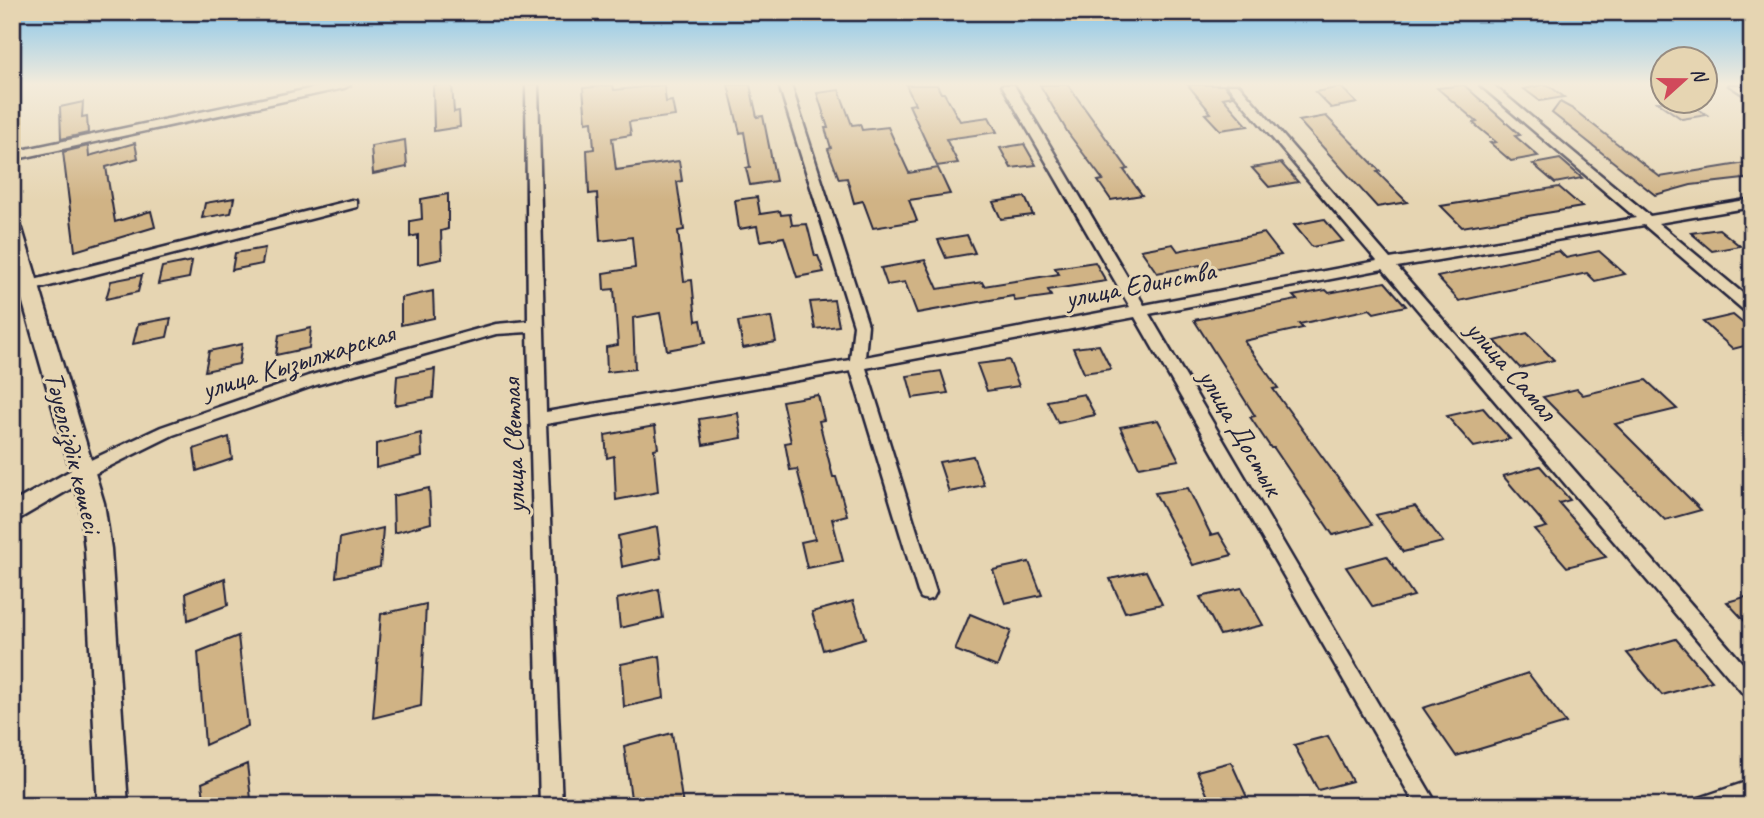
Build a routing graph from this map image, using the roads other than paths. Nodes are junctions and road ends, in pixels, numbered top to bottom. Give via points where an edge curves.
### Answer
1 (165, 123) edge
2 (532, 123) edge
3 (798, 123) edge
4 (1030, 123) edge
5 (1266, 123) edge
6 (1531, 123) edge
7 (12, 156) edge
8 (1752, 203) edge
9 (352, 204) dead end
10 (1648, 221) junction
11 (12, 229) edge
12 (1387, 264) junction
13 (30, 286) junction
14 (1752, 309) edge
15 (1139, 310) junction
16 (535, 326) junction
17 (857, 364) junction
18 (539, 419) junction
19 (84, 471) junction
20 (12, 514) edge
21 (926, 592) dead end
22 (1752, 689) edge
23 (1752, 790) edge
24 (113, 806) edge
25 (551, 806) edge
26 (1428, 806) edge
27 (1703, 806) edge

1 - 7 street
2 - 16 street, улица Светлая
3 - 17 street via 861,325
4 - 15 street, улица Достык
5 - 12 street, улица Самал
6 - 10 street
8 - 10 street, улица Единства
9 - 13 street
10 - 12 street, улица Единства
10 - 14 street
11 - 13 main road, Тәуелсіздік көшесі
12 - 15 street, улица Единства
12 - 22 street, улица Самал
13 - 19 main road, Тәуелсіздік көшесі
15 - 17 street, улица Единства
15 - 26 street, улица Достык
16 - 18 street, улица Светлая
16 - 19 street, улица Кызылжарская via 496,329 313,380 167,431
17 - 18 street, улица Единства
17 - 21 street
18 - 25 street, улица Светлая
19 - 20 street
19 - 24 main road, Тәуелсіздік көшесі via 98,549
23 - 27 street

